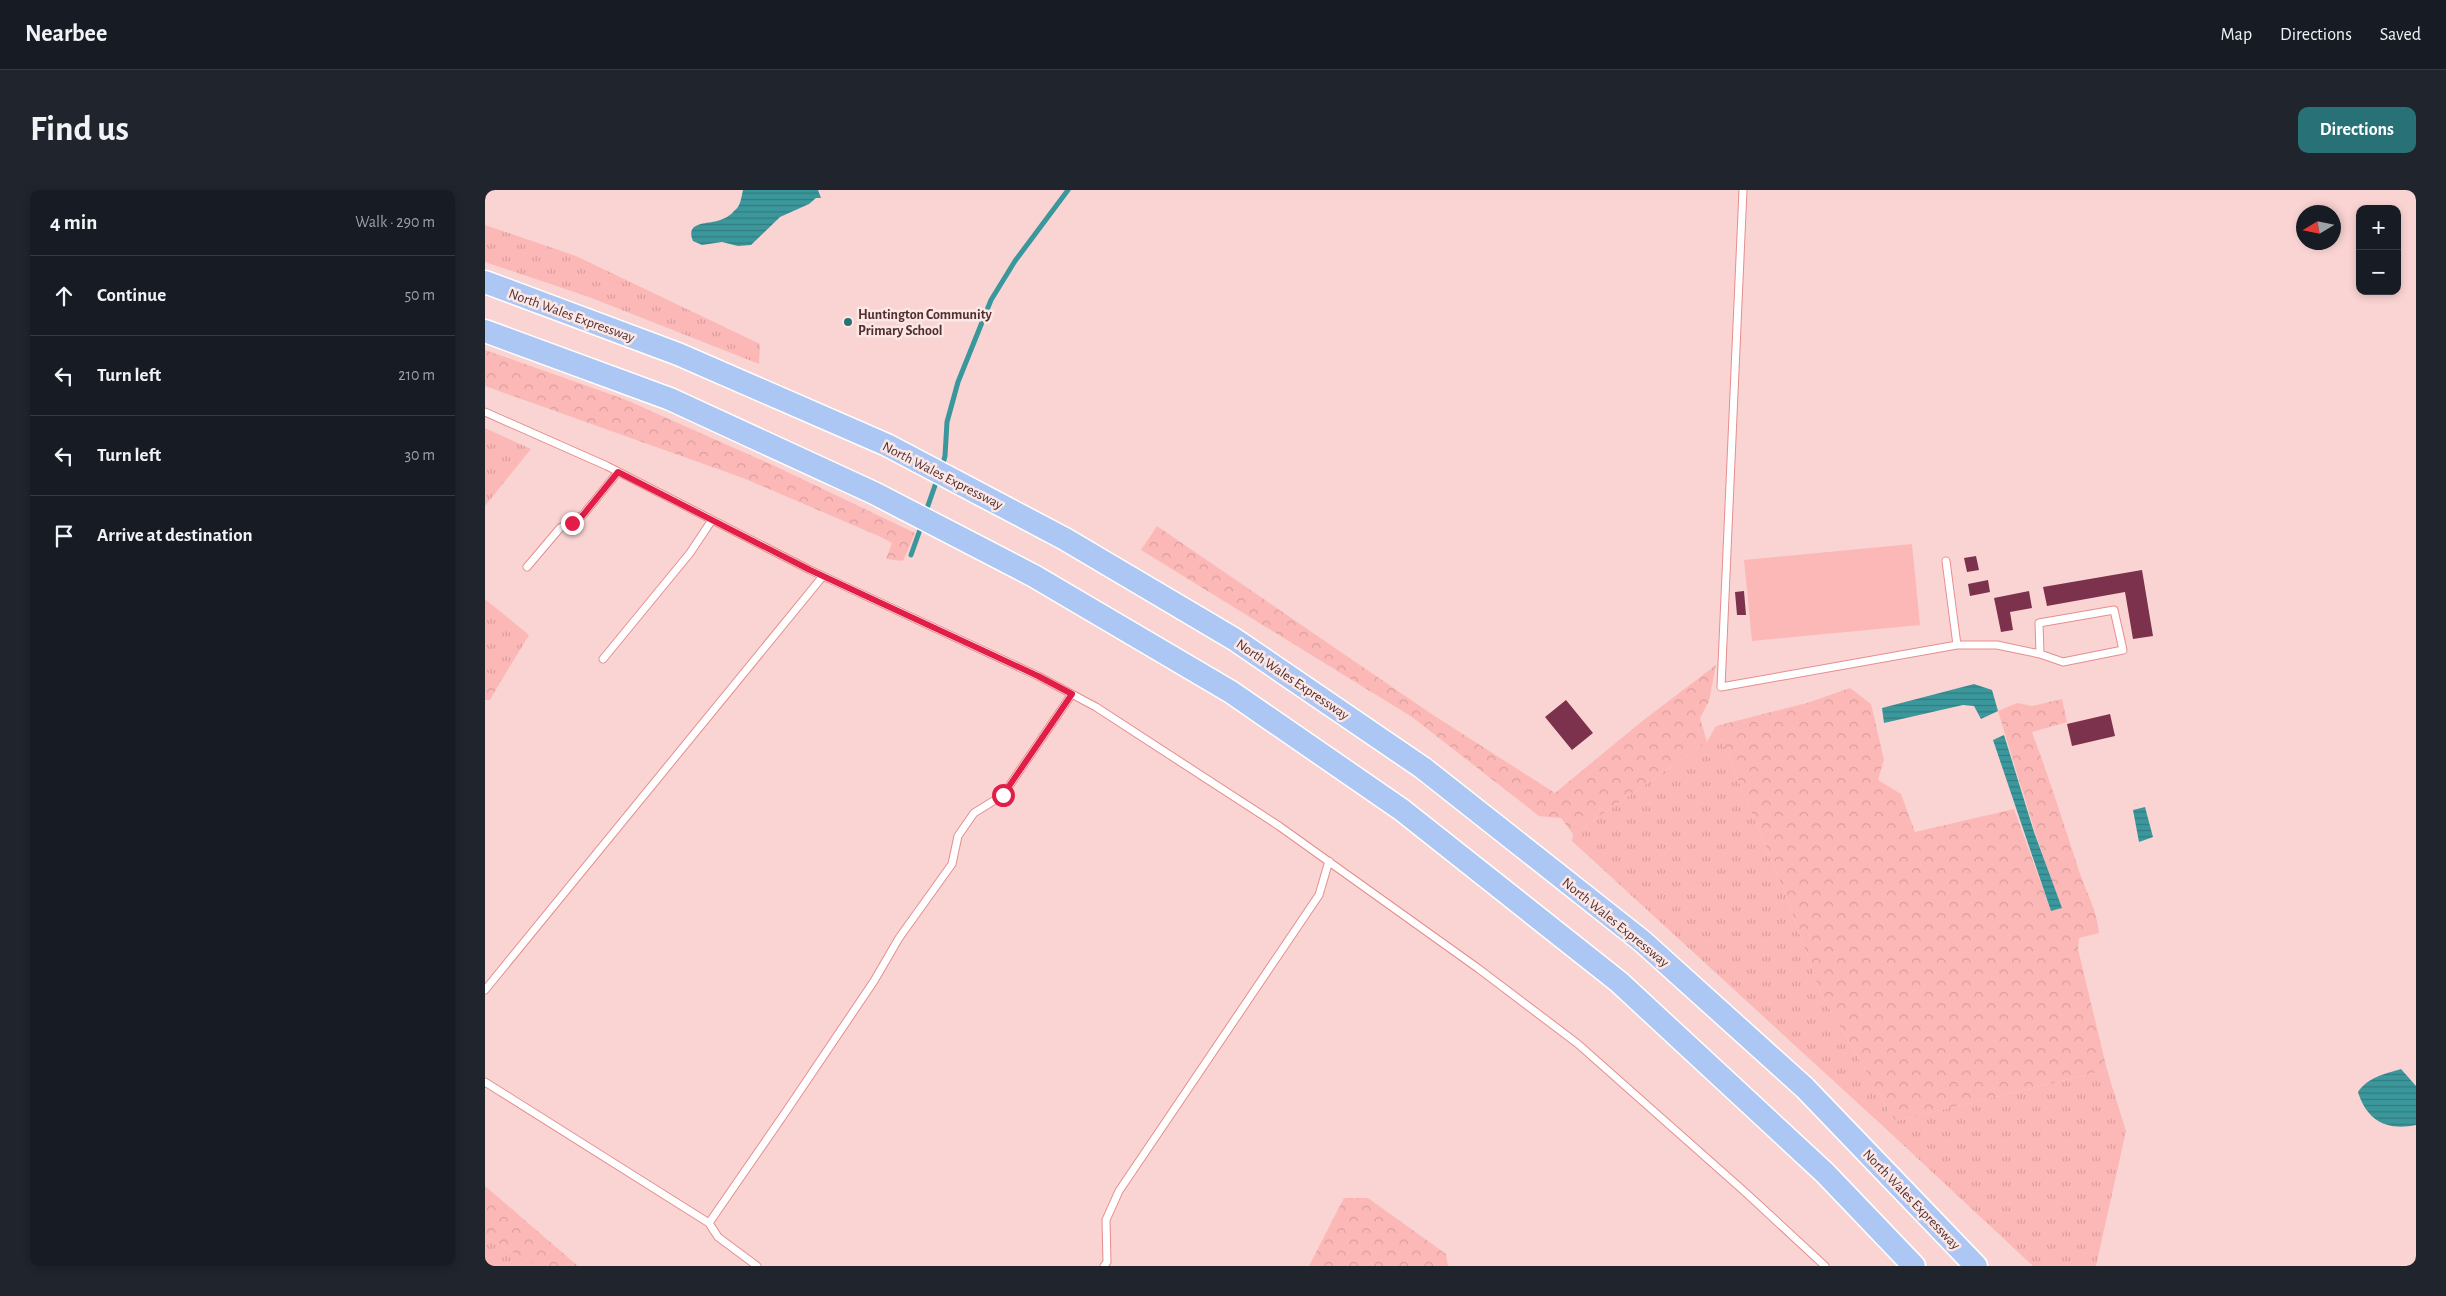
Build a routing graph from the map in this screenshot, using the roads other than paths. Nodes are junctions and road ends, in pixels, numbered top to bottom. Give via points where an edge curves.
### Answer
1 (1743, 190) edge
2 (485, 282) edge
3 (485, 331) edge
4 (485, 412) edge
5 (618, 472) junction
6 (712, 520) junction
7 (1946, 562) dead end
8 (527, 567) dead end
9 (823, 576) junction
10 (1957, 645) junction
11 (2039, 654) junction
12 (603, 659) dead end
13 (1072, 694) junction
14 (1329, 861) junction
15 (485, 990) edge
16 (485, 1082) edge
17 (709, 1223) junction
18 (757, 1266) edge
19 (1104, 1266) edge
20 (1825, 1266) edge
21 (1914, 1266) edge
22 (1976, 1266) edge

1 - 10 lane via 1721,687
2 - 22 highway, North Wales Expressway via 678,354 887,445 1065,538 1234,639 1423,768 1642,941 1805,1088
3 - 21 highway via 670,399 918,514 1034,576 1231,692 1402,810 1619,982 1825,1173
4 - 5 lane
5 - 6 lane
5 - 8 lane via 583,515 560,528
6 - 9 lane
6 - 12 lane
7 - 10 lane
9 - 13 lane
9 - 15 lane
10 - 11 lane via 1997,645
11 - 11 lane via 2063,662 2123,650 2114,610 2039,623
13 - 14 lane
13 - 17 lane via 1003,795 974,813 958,836 952,864
14 - 19 lane via 1319,895 1119,1191 1106,1220 1107,1262
14 - 20 lane via 1578,1044
16 - 17 lane
17 - 18 lane via 718,1237

